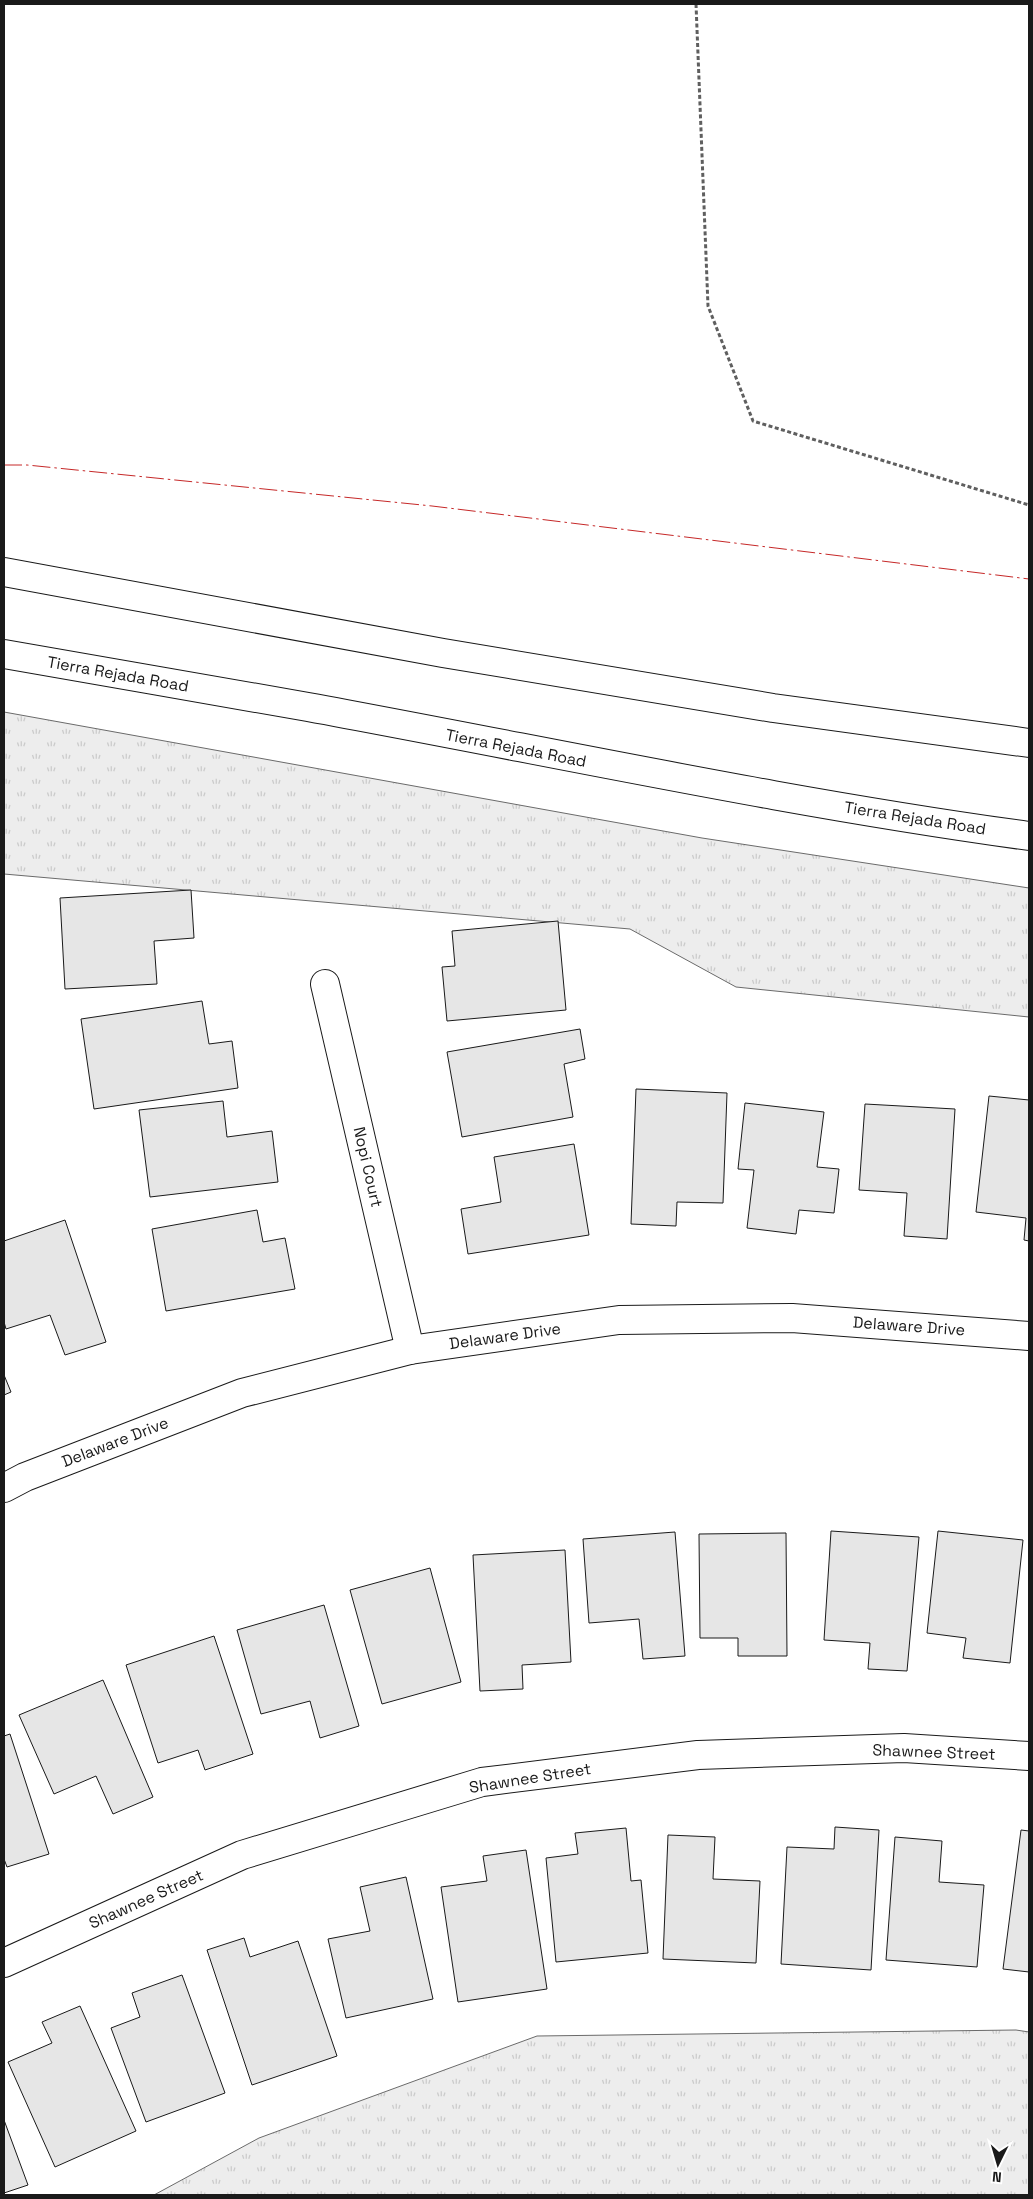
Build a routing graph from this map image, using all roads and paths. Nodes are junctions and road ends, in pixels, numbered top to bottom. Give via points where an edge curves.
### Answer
1 (696, 4) edge
2 (1029, 505) edge
3 (4, 572) edge
4 (4, 654) edge
5 (1029, 743) edge
6 (1029, 836) edge
7 (325, 984) dead end
8 (1029, 1336) edge
9 (410, 1350) junction
10 (4, 1488) edge
11 (1029, 1756) edge
12 (4, 1963) edge

1 - 2 path via 708,306 753,420
3 - 5 street via 463,656 773,708
4 - 6 street, Tierra Rejada Road via 309,707 594,763 927,822
7 - 9 street, Nopi Court
8 - 9 street, Delaware Drive via 792,1318 618,1320
9 - 10 street, Delaware Drive via 242,1392
11 - 12 street, Shawnee Street via 904,1748 698,1755 482,1782 242,1855

